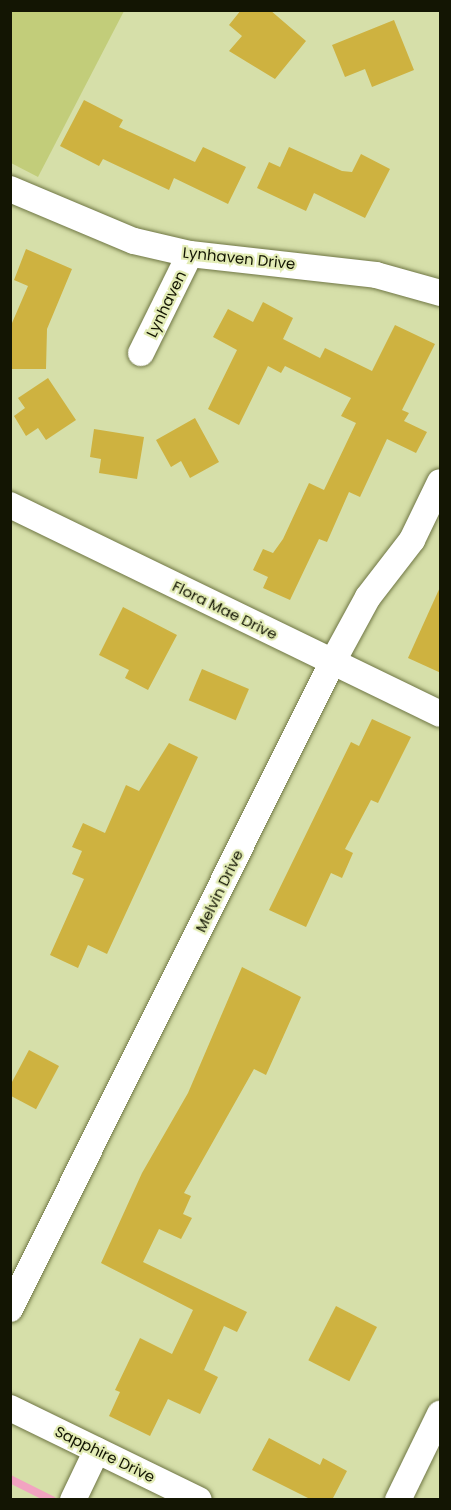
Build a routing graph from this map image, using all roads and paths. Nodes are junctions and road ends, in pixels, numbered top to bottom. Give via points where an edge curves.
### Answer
1 (10, 189) edge
2 (190, 255) junction
3 (441, 293) edge
4 (141, 353) dead end
5 (441, 482) edge
6 (10, 505) edge
7 (333, 663) junction
8 (441, 714) edge
9 (10, 1310) edge
10 (10, 1408) edge
11 (441, 1414) edge
12 (97, 1450) junction
13 (75, 1495) edge
14 (199, 1500) edge
15 (399, 1500) edge

1 - 2 street, Lynhaven Drive via 96,228
2 - 3 street, Lynhaven Drive via 376,275
2 - 4 street, Lynhaven
5 - 7 street, Melvin Drive via 412,540 368,597
6 - 7 street, Flora Mae Drive
7 - 8 street, Flora Mae Drive
7 - 9 street, Melvin Drive
10 - 12 street, Sapphire Drive
11 - 15 street
12 - 13 street
12 - 14 street, Sapphire Drive

